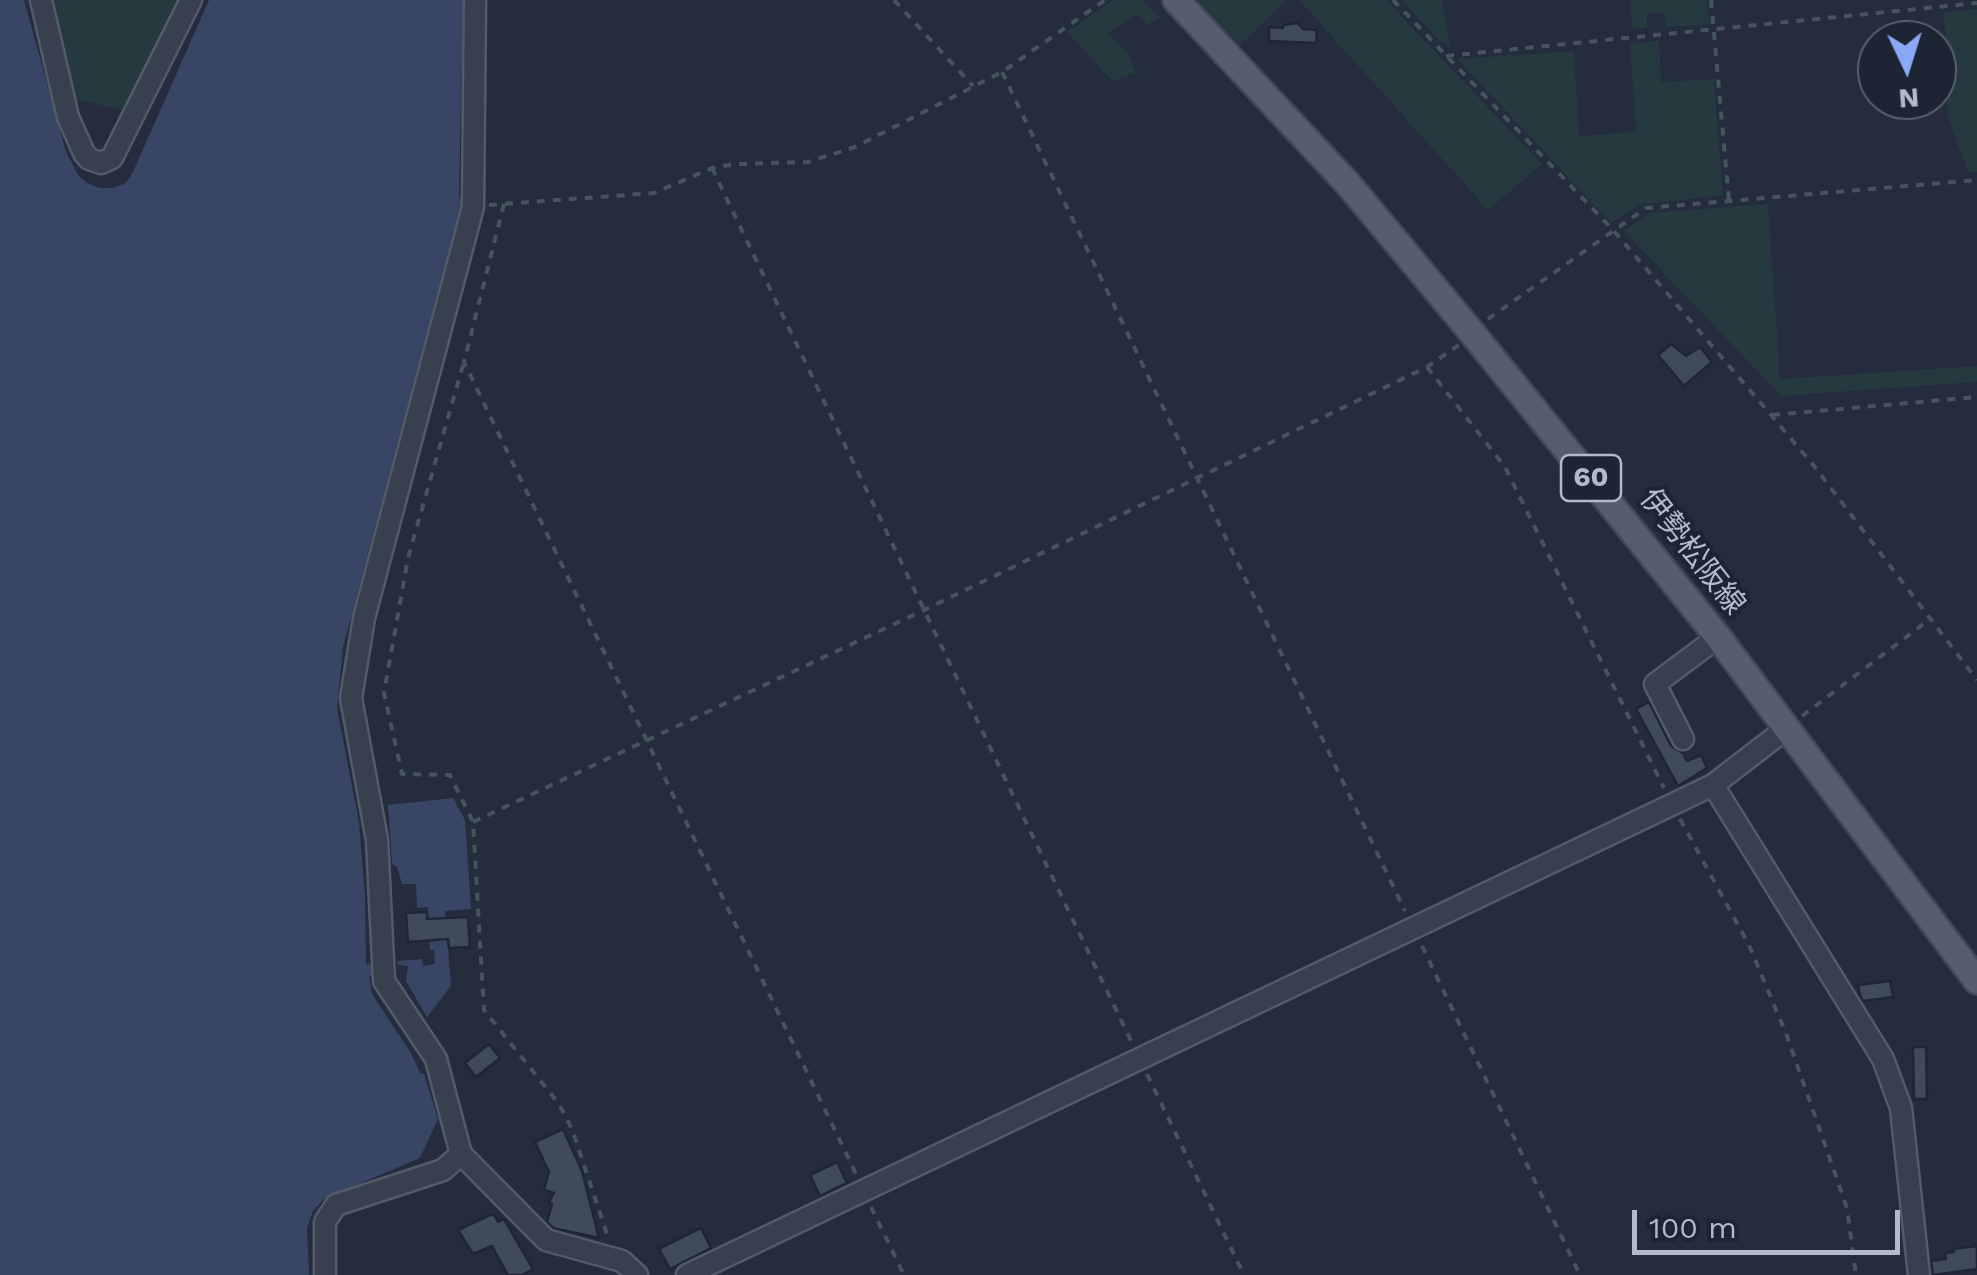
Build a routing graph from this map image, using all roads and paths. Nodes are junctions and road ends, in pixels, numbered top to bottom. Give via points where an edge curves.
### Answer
1 (41, 0) edge
2 (191, 0) edge
3 (475, 0) edge
4 (894, 0) edge
5 (1105, 0) edge
6 (1176, 0) edge
7 (1393, 0) edge
8 (1711, 0) edge
9 (1977, 4) edge
10 (1714, 29) junction
11 (1446, 56) junction
12 (1002, 72) junction
13 (973, 86) junction
14 (712, 168) junction
15 (1977, 180) edge
16 (1730, 201) junction
17 (1613, 230) junction
18 (1474, 334) junction
19 (464, 362) junction
20 (1427, 367) junction
21 (1977, 397) edge
22 (1771, 415) junction
23 (1195, 477) junction
24 (922, 611) junction
25 (1931, 618) junction
26 (1718, 637) junction
27 (1977, 680) edge
28 (1786, 728) junction
29 (1683, 739) dead end
30 (648, 741) junction
31 (1713, 785) junction
32 (1672, 804) junction
33 (473, 822) junction
34 (1413, 927) junction
35 (1977, 981) edge
36 (1139, 1057) junction
37 (460, 1154) junction
38 (863, 1189) junction
39 (615, 1259) junction
40 (325, 1275) edge
41 (637, 1275) edge
42 (687, 1275) edge
43 (904, 1275) edge
44 (1244, 1275) edge
45 (1580, 1275) edge
46 (1856, 1275) edge
47 (1919, 1275) edge

1 - 2 street via 68,117 88,159 101,164 112,158
3 - 37 street via 473,207 364,618 352,698 377,840 384,981 436,1059
4 - 13 path
5 - 12 path
6 - 18 main road, 伊勢松阪線 / 60 via 1350,185
7 - 11 path
8 - 10 path
9 - 10 path
10 - 11 path
10 - 16 path
11 - 17 path
12 - 13 path
12 - 23 path
13 - 14 path via 855,147 808,162
14 - 19 path via 654,193 504,204
14 - 24 path
15 - 16 path
16 - 17 path via 1646,208
17 - 18 path
17 - 22 path
18 - 20 path
18 - 26 main road, 伊勢松阪線 / 60
19 - 30 path
19 - 33 path via 408,558 384,693 402,774 450,775
20 - 23 path
20 - 32 path via 1505,467
21 - 22 path
22 - 25 path
23 - 24 path
23 - 34 path
24 - 30 path
24 - 36 path
25 - 27 path
25 - 28 path
26 - 28 main road, 伊勢松阪線 / 60
26 - 29 street via 1655,684
28 - 31 street
28 - 35 main road, 伊勢松阪線 / 60
30 - 33 path
30 - 38 path
31 - 32 street
31 - 47 street via 1883,1059 1901,1108
32 - 34 street
32 - 46 path via 1749,945 1787,1036 1846,1208
33 - 39 path via 484,1010 560,1104
34 - 36 street
34 - 45 path
36 - 38 street
36 - 44 path
37 - 39 street via 546,1240
37 - 40 street via 443,1170 336,1204 325,1222
38 - 42 street
38 - 43 path
39 - 41 street

